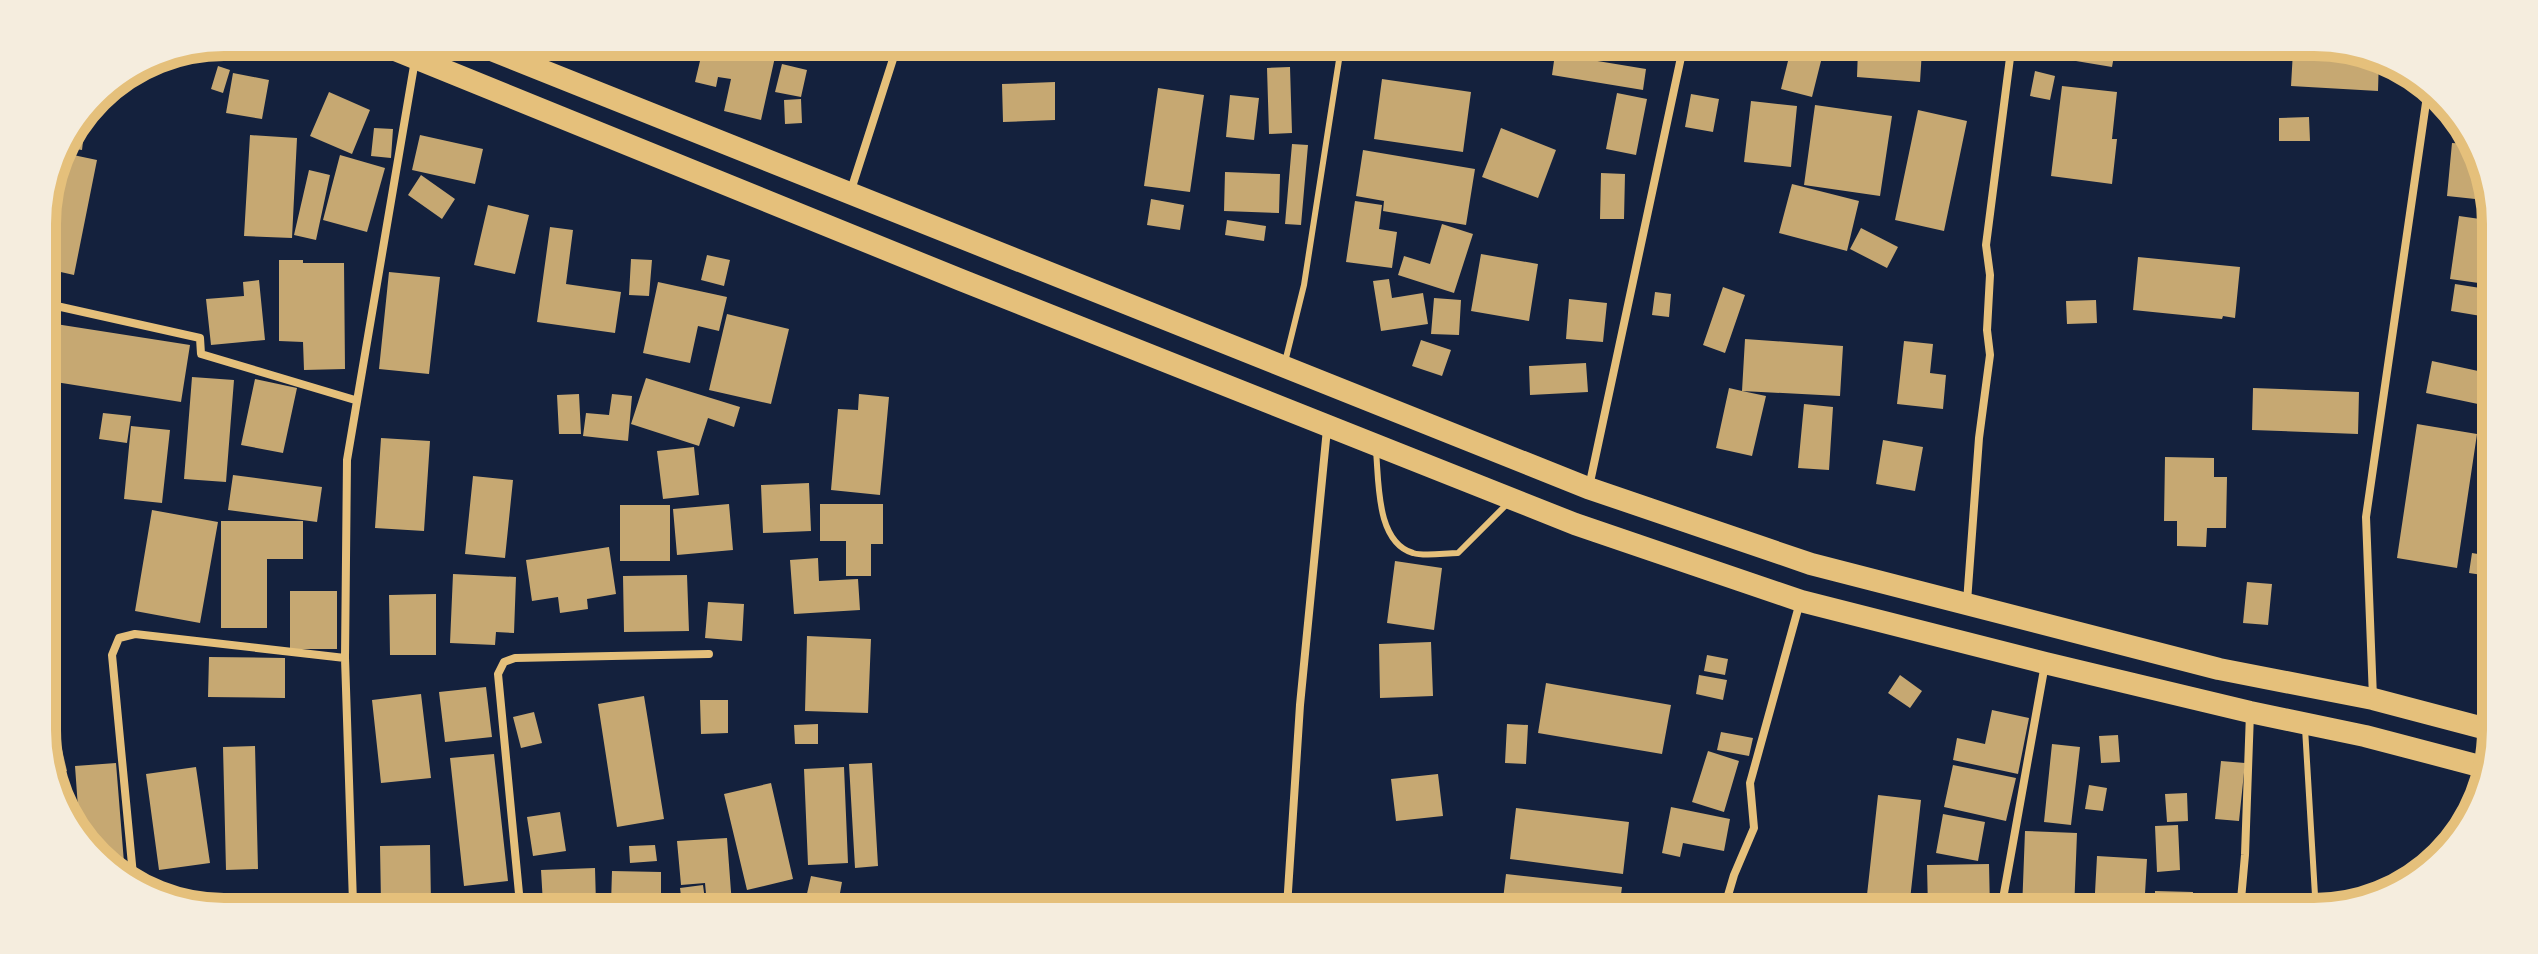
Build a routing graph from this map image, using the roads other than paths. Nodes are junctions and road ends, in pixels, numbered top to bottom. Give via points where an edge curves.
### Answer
1 (408, 56) edge
2 (506, 56) edge
3 (894, 56) edge
4 (1340, 56) edge
5 (1681, 56) edge
6 (2010, 56) edge
7 (415, 59) junction
8 (2426, 99) edge
9 (850, 194) junction
10 (56, 306) edge
11 (1284, 367) junction
12 (355, 400) junction
13 (1327, 424) junction
14 (1376, 444) junction
15 (1588, 488) junction
16 (1512, 498) junction
17 (1801, 601) junction
18 (1967, 603) junction
19 (709, 654) dead end
20 (345, 658) junction
21 (2045, 663) junction
22 (2373, 699) junction
23 (2250, 712) junction
24 (2305, 724) junction
25 (2482, 728) edge
26 (2478, 766) edge
27 (133, 871) edge
28 (353, 898) edge
29 (519, 898) edge
30 (1288, 898) edge
31 (1727, 898) edge
32 (2003, 898) edge
33 (2241, 898) edge
34 (2315, 898) edge

1 - 7 highway
2 - 9 highway
3 - 9 street
4 - 11 lane via 1304,285
5 - 15 street
6 - 18 street via 1986,245 1990,355
7 - 12 street
7 - 13 highway
8 - 22 street via 2366,517
9 - 11 highway
10 - 12 street via 200,338 201,354
11 - 15 highway
12 - 20 street via 347,460
13 - 14 highway
13 - 30 street
14 - 16 highway
14 - 16 lane via 1383,522 1413,553 1458,553
15 - 18 highway via 1811,564
16 - 17 highway
17 - 21 highway
17 - 31 street via 1750,783 1754,828
18 - 22 highway via 2219,669
19 - 29 street via 504,662 498,674
20 - 27 street via 135,634 119,638 112,655
20 - 28 street
21 - 23 highway
21 - 32 street
22 - 25 highway
23 - 24 highway
23 - 33 street
24 - 26 highway
24 - 34 lane

